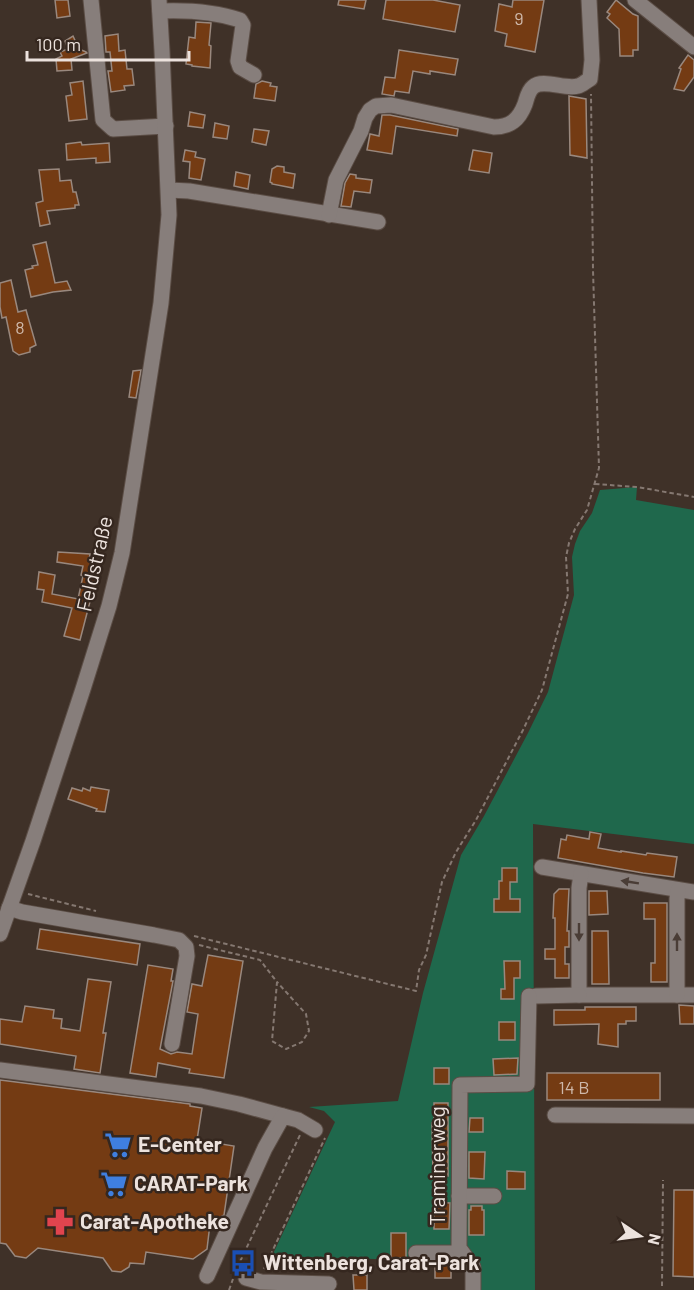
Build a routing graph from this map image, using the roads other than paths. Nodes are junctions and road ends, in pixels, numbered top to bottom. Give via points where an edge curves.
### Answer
1 (91, 0) edge
2 (589, 0) edge
3 (635, 0) edge
4 (160, 6) edge
5 (694, 48) edge
6 (254, 75) dead end
7 (166, 126) junction
8 (169, 190) junction
9 (329, 215) junction
10 (378, 222) dead end
11 (542, 867) dead end
12 (581, 874) junction
13 (678, 890) junction
14 (13, 891) edge
15 (694, 892) edge
16 (9, 908) junction
17 (0, 934) edge
18 (579, 995) junction
19 (677, 995) junction
20 (694, 995) edge
21 (172, 1044) dead end
22 (0, 1070) edge
23 (555, 1115) dead end
24 (283, 1116) junction
25 (694, 1116) edge
26 (315, 1130) road end
27 (459, 1196) junction
28 (494, 1196) dead end
29 (416, 1253) dead end
30 (462, 1253) junction
31 (207, 1276) dead end
32 (252, 1280) road end
33 (329, 1284) dead end
34 (473, 1290) edge

1 - 7 street via 103,120 113,129
2 - 9 street via 590,79 580,86 534,86 523,110 504,127 391,105 376,106 365,118 340,170
3 - 5 street
4 - 6 street via 170,11 240,20 243,25 238,61 240,67
4 - 7 street, Feldstraße
7 - 8 street, Feldstraße
8 - 9 street
8 - 14 street, Feldstraße via 161,303 120,565 80,700
9 - 10 street
11 - 12 street
13 -> 12 street
12 -> 18 street
13 - 15 street
19 -> 13 street
14 - 16 street, Feldstraße
16 - 17 street, Feldstraße
16 - 21 street via 179,940 186,947 187,957
18 - 19 street, Traminerweg
18 - 27 street, Traminerweg via 532,996 527,1084 460,1085
19 - 20 street, Traminerweg
22 - 24 street via 201,1096
23 - 25 street
24 - 26 street
24 - 31 street
27 - 28 street
27 - 30 street, Traminerweg
29 - 30 street
30 - 34 street, Traminerweg via 473,1267
32 - 33 street

